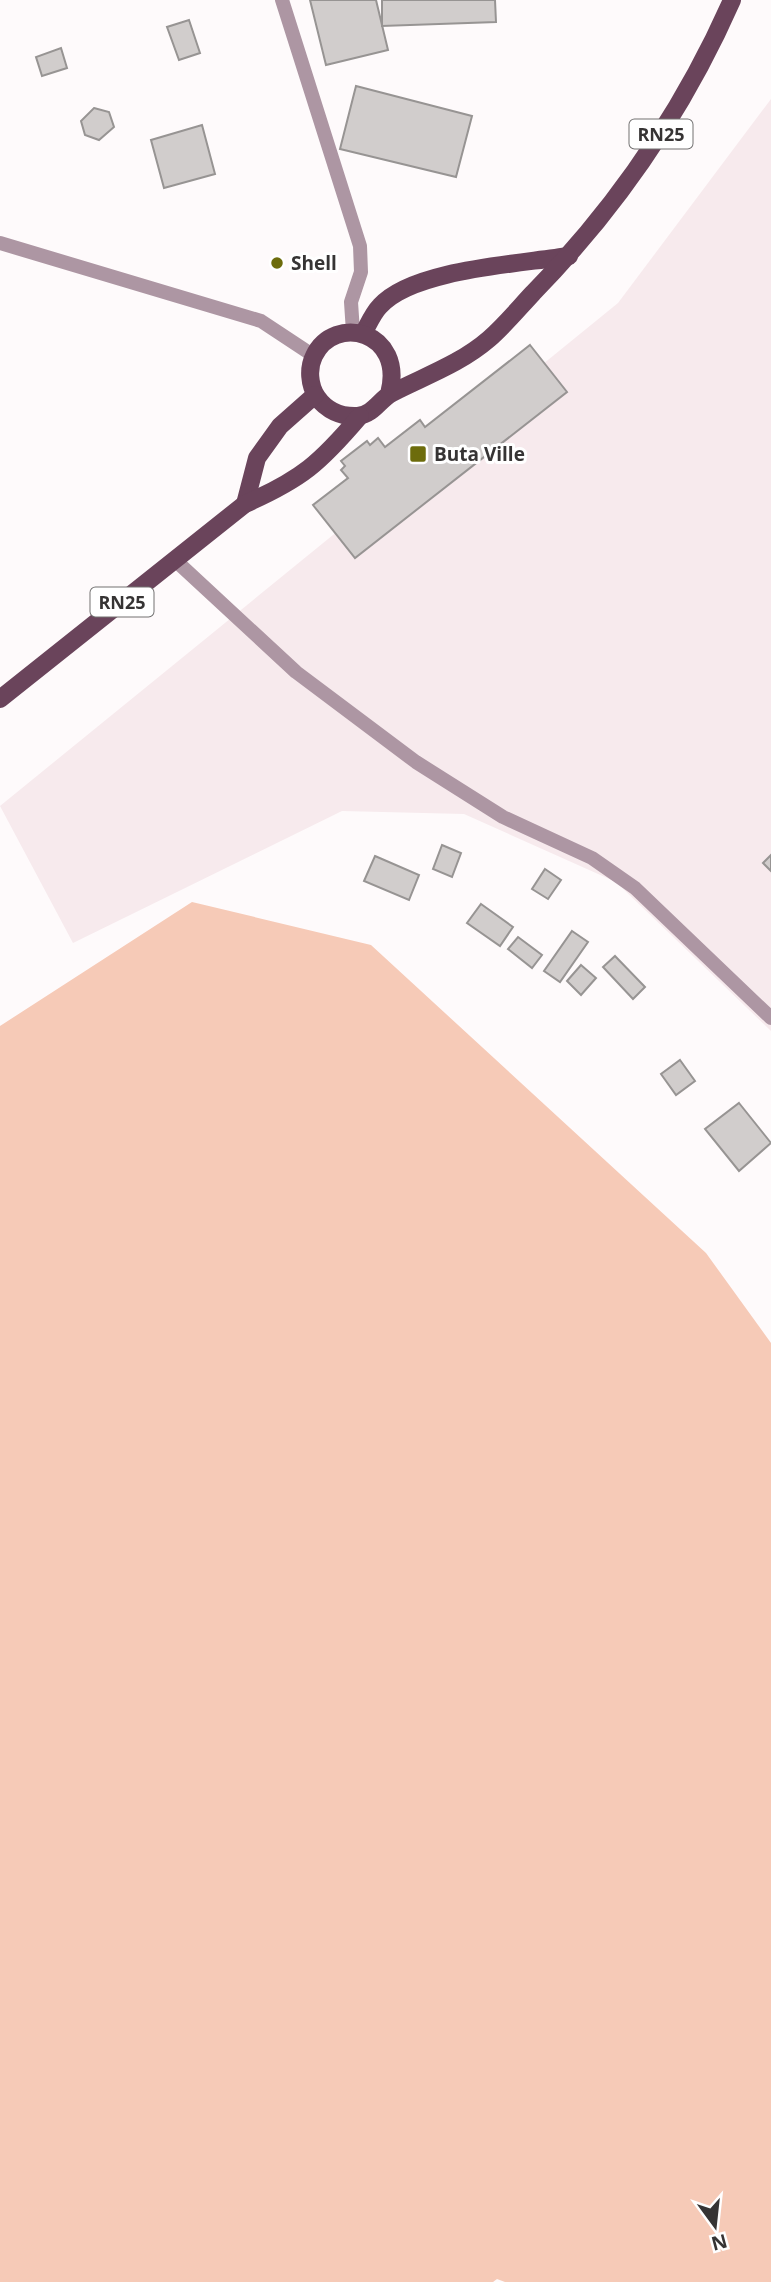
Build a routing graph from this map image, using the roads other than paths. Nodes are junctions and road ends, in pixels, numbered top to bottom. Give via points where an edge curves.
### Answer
1 (282, 0) edge
2 (732, 0) edge
3 (0, 243) edge
4 (569, 256) junction
5 (358, 333) junction
6 (314, 356) junction
7 (389, 394) junction
8 (315, 395) junction
9 (360, 416) junction
10 (245, 505) junction
11 (174, 561) junction
12 (0, 699) edge
13 (771, 1018) edge

1 - 5 street via 360,246 361,272 351,302
2 - 4 main road, RN25 via 708,56 653,148
3 - 6 street via 261,321
4 - 5 main road via 434,277 380,306
4 - 7 main road, RN25 via 488,340 435,375
5 - 6 main road via 338,335 323,343
5 - 7 main road via 380,343 391,358 394,376
6 - 8 main road via 309,376
7 - 9 main road via 376,409
8 - 9 main road via 327,408
8 - 10 main road via 280,426 257,458
9 - 10 main road, RN25 via 325,457 289,485
10 - 11 main road, RN25
11 - 12 main road, RN25
11 - 13 street via 296,672 416,762 503,817 592,858 635,888

